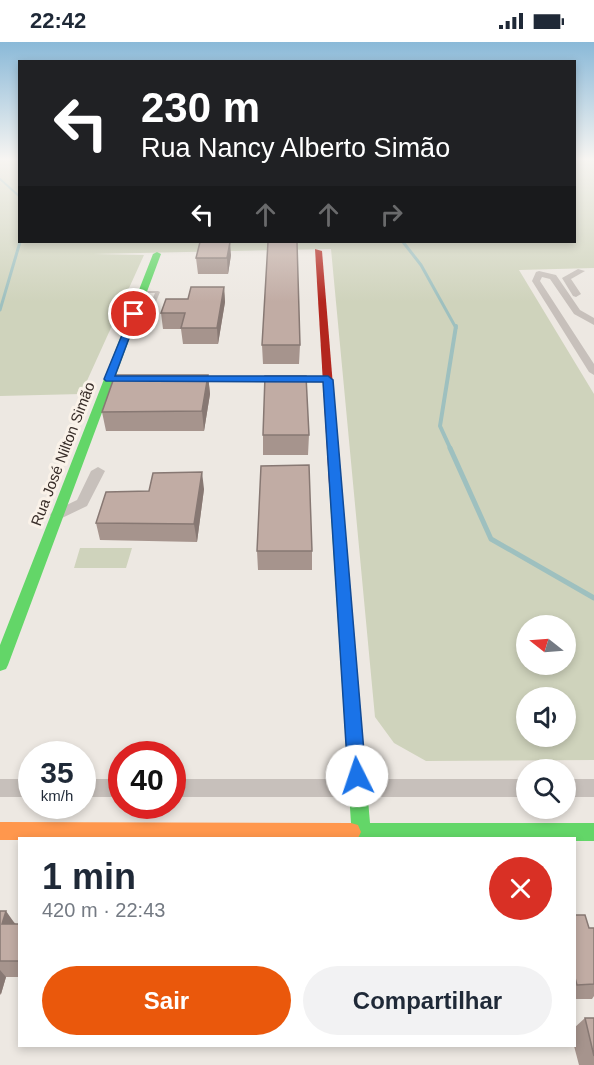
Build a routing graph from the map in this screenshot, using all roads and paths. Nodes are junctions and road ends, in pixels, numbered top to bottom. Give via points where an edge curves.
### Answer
1 (318, 251) dead end
2 (157, 254) dead end
3 (581, 271) junction
4 (594, 271) edge
5 (539, 274) junction
6 (594, 322) edge
7 (594, 372) edge
8 (177, 379) edge
9 (328, 380) junction
10 (98, 471) dead end
11 (57, 515) junction
12 (0, 665) edge
13 (358, 787) junction
14 (0, 788) edge
15 (18, 788) edge
16 (186, 788) edge
17 (516, 788) edge
18 (576, 788) edge
19 (594, 788) edge
20 (594, 822) edge
21 (0, 831) edge
22 (540, 831) junction
23 (361, 832) junction
24 (594, 832) edge

1 - 9 street
2 - 11 street, Rua José Nilton Simão via 115,379
3 - 4 street
3 - 5 street
3 - 6 street via 566,278
5 - 6 street via 553,277 577,312
5 - 7 street via 536,281
8 - 9 street
9 - 13 street
10 - 11 street via 82,503
11 - 12 street, Rua José Nilton Simão
13 - 16 street
13 - 17 street
13 - 23 street
14 - 15 street
18 - 19 street
20 - 22 street via 557,822
21 - 23 street
22 - 23 street
22 - 24 street

